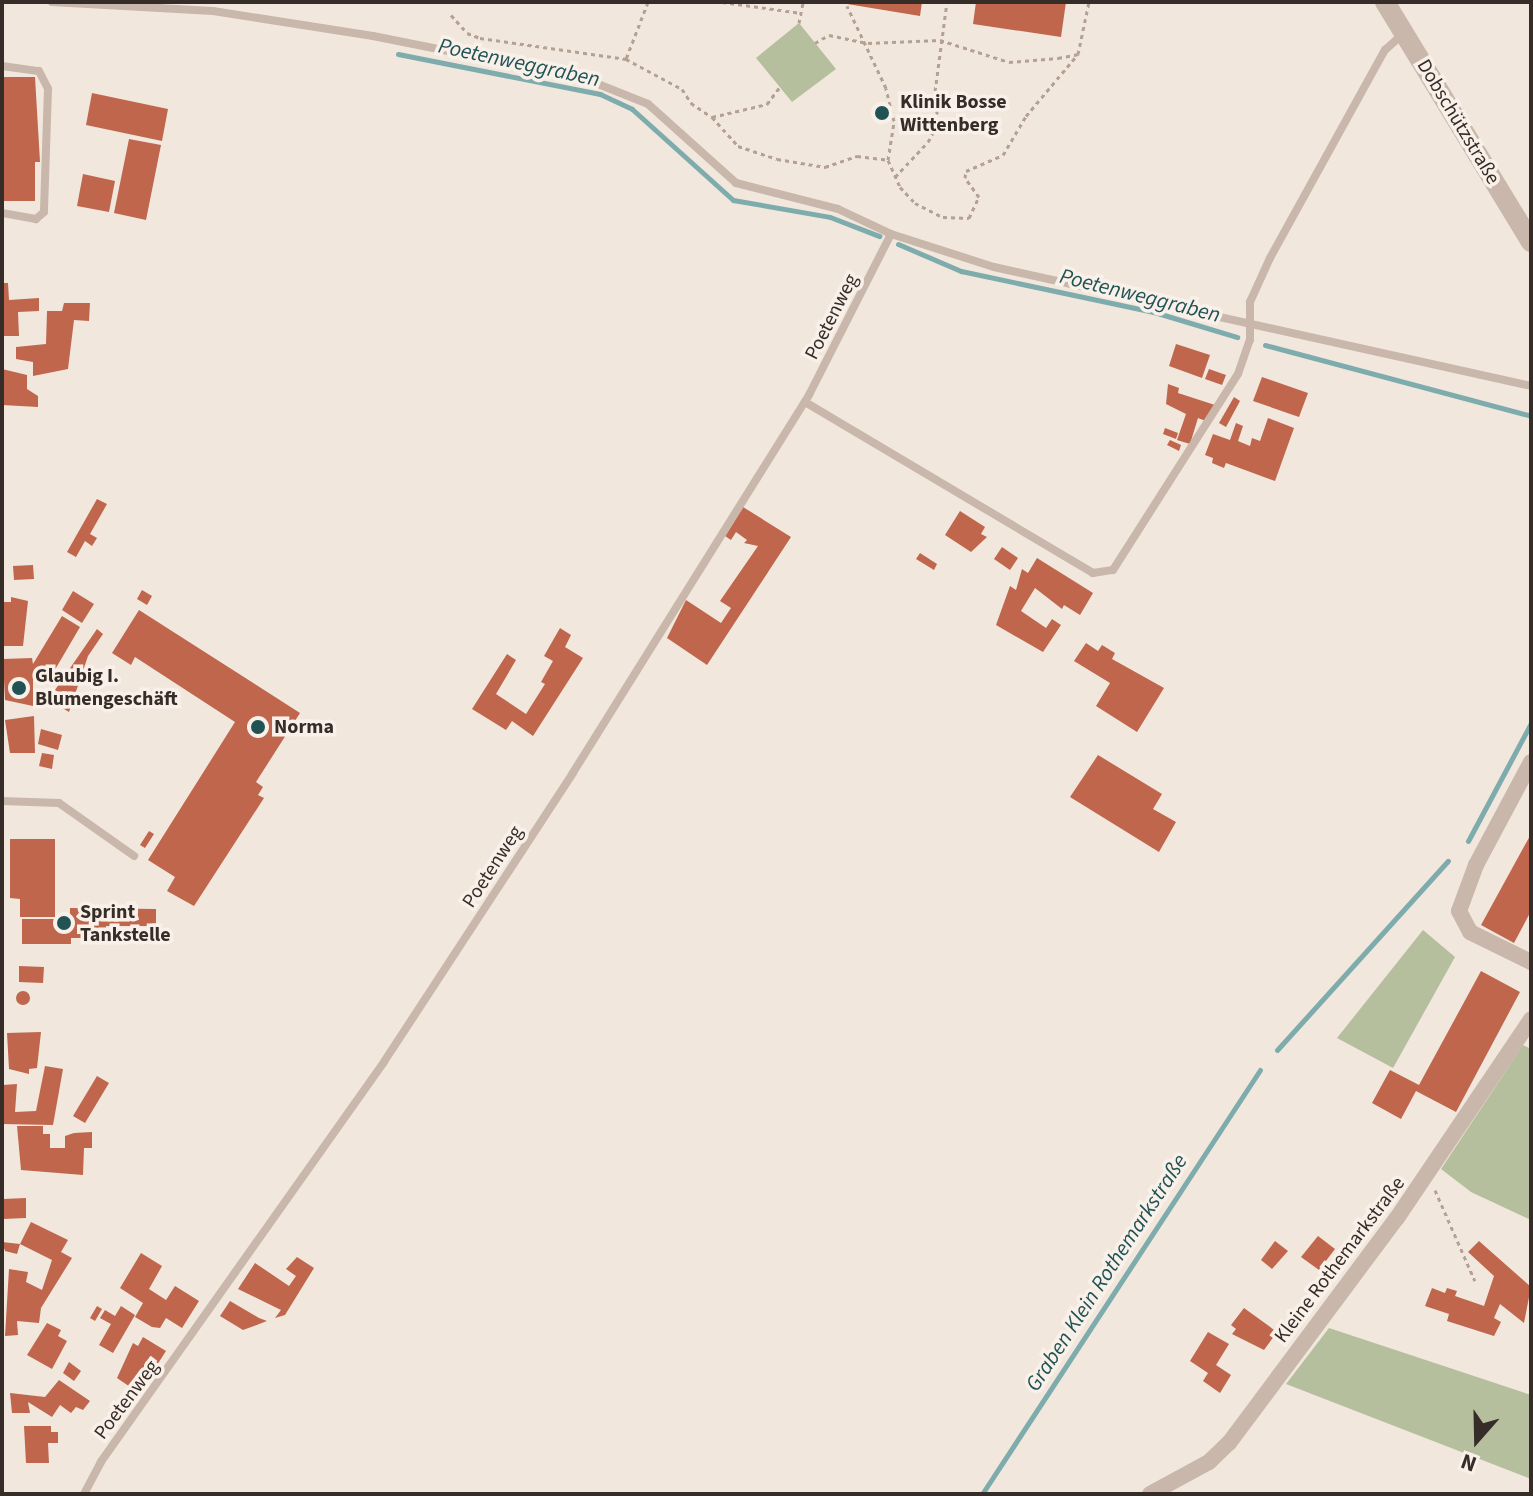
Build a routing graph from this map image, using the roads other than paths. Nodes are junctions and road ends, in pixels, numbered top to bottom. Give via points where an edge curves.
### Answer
1 (52, 2) edge
2 (1385, 2) edge
3 (1404, 34) junction
4 (2, 66) edge
5 (2, 213) edge
6 (891, 234) junction
7 (1531, 242) edge
8 (1250, 324) junction
9 (1531, 386) edge
10 (805, 402) junction
11 (1531, 762) edge
12 (2, 801) edge
13 (134, 856) dead end
14 (1531, 962) edge
15 (1531, 1019) edge
16 (84, 1494) edge
17 (1150, 1494) edge

1 - 6 lane via 213,11 583,78 648,104 736,183 838,209
2 - 3 street, Dobschützstraße
3 - 7 street, Dobschützstraße
3 - 8 lane via 1385,50 1270,258 1250,302
4 - 5 lane via 39,71 48,89 44,212 36,219
6 - 8 lane via 994,267
6 - 10 lane, Poetenweg
8 - 9 lane
8 - 10 lane via 1246,357 1209,424 1113,570 1101,575
10 - 16 lane, Poetenweg via 422,1005
11 - 14 street via 1476,865 1459,911 1470,932
12 - 13 lane via 59,803
15 - 17 street, Kleine Rothemarkstraße via 1427,1177 1229,1443 1209,1462

